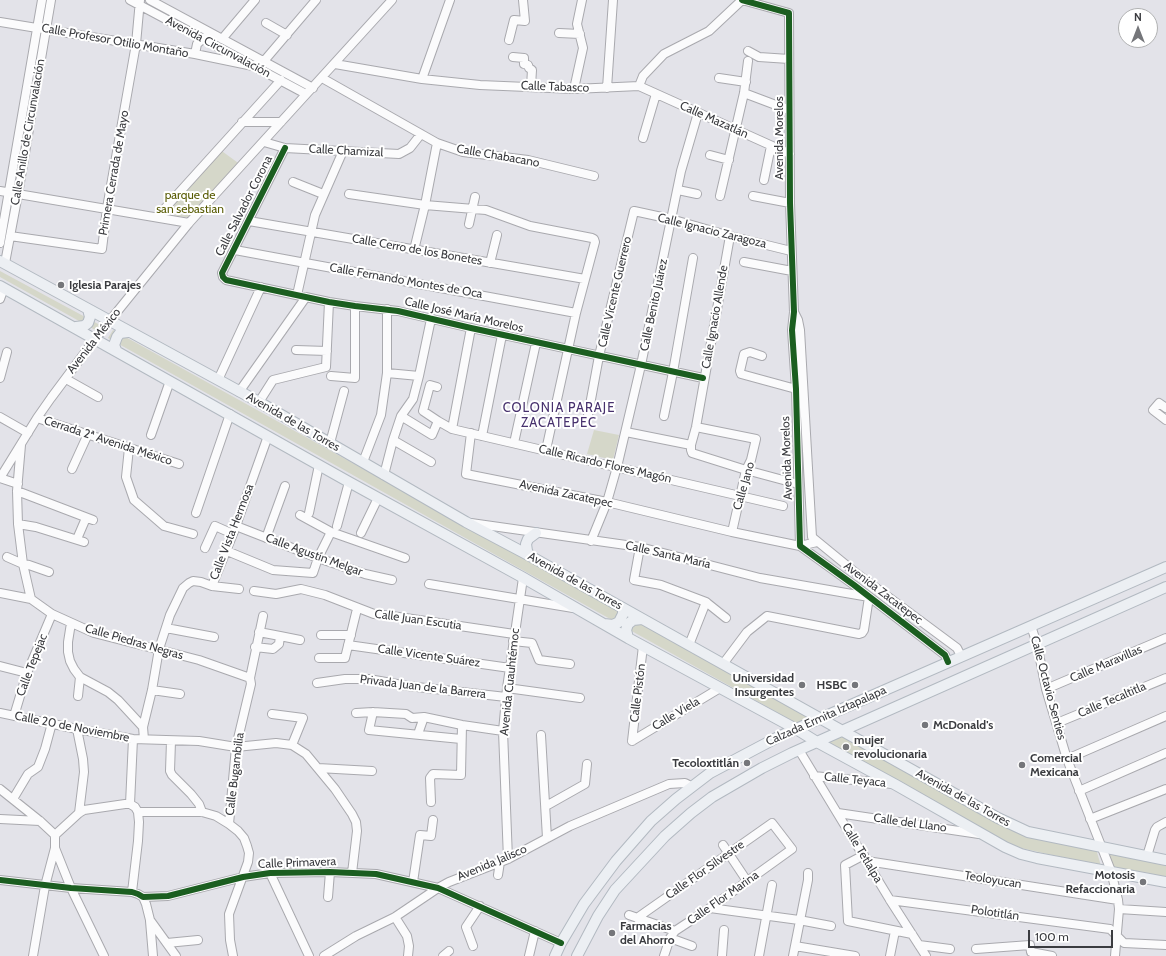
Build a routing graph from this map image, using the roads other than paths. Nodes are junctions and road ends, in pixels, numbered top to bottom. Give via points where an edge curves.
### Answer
1 (42, 0) edge
2 (51, 0) edge
3 (130, 0) edge
4 (150, 0) edge
5 (255, 0) edge
6 (316, 0) edge
7 (392, 0) edge
8 (450, 0) edge
9 (523, 0) edge
10 (582, 0) edge
11 (613, 0) edge
12 (742, 0) edge
13 (140, 3) edge
14 (165, 3) edge
15 (0, 22) edge
16 (266, 23) dead end
17 (42, 28) junction
18 (210, 33) junction
19 (559, 33) dead end
20 (580, 34) junction
21 (287, 35) junction
22 (222, 39) junction
23 (203, 40) junction
24 (509, 40) dead end
25 (136, 44) junction
26 (748, 51) dead end
27 (195, 54) junction
28 (513, 57) dead end
29 (789, 59) junction
30 (264, 61) junction
31 (748, 61) dead end
32 (335, 64) junction
33 (252, 66) junction
34 (322, 78) junction
35 (719, 78) dead end
36 (422, 79) junction
37 (281, 80) junction
38 (746, 82) junction
39 (531, 86) junction
40 (639, 86) junction
41 (312, 88) junction
42 (607, 88) junction
43 (574, 89) junction
44 (744, 93) junction
45 (306, 94) junction
46 (656, 94) junction
47 (789, 110) junction
48 (698, 113) junction
49 (242, 122) junction
50 (281, 122) junction
51 (736, 130) junction
52 (421, 134) junction
53 (643, 138) dead end
54 (264, 142) junction
55 (437, 143) junction
56 (771, 146) junction
57 (286, 148) junction
58 (343, 152) junction
59 (790, 154) junction
60 (710, 155) dead end
61 (729, 160) junction
62 (594, 176) dead end
63 (764, 180) dead end
64 (293, 182) dead end
65 (678, 190) junction
66 (0, 191) edge
67 (14, 194) junction
68 (323, 194) junction
69 (349, 194) dead end
70 (697, 194) dead end
71 (720, 196) dead end
72 (753, 196) dead end
73 (475, 197) dead end
74 (790, 203) junction
75 (425, 205) junction
76 (107, 208) junction
77 (472, 208) junction
78 (634, 211) joint
79 (157, 217) junction
80 (671, 219) junction
81 (249, 221) junction
82 (189, 223) junction
83 (469, 224) dead end
84 (310, 232) junction
85 (497, 235) dead end
86 (10, 236) junction
87 (730, 236) junction
88 (0, 243) edge
89 (235, 250) junction
90 (414, 250) junction
91 (791, 251) junction
92 (693, 258) dead end
93 (2, 262) edge
94 (744, 262) dead end
95 (304, 263) junction
96 (490, 263) junction
97 (792, 271) junction
98 (222, 273) joint
99 (585, 279) junction
100 (2, 287) edge
101 (261, 287) junction
102 (302, 296) junction
103 (0, 299) edge
104 (329, 302) junction
105 (355, 306) junction
106 (88, 309) junction
107 (387, 309) junction
108 (576, 312) junction
109 (431, 318) junction
110 (109, 321) junction
111 (76, 327) junction
112 (471, 328) junction
113 (128, 332) junction
114 (502, 335) junction
115 (95, 339) junction
116 (536, 343) junction
117 (797, 346) junction
118 (116, 350) junction
119 (296, 350) dead end
120 (569, 350) junction
121 (328, 351) junction
122 (8, 352) dead end
123 (600, 356) junction
124 (762, 356) dead end
125 (641, 365) junction
126 (673, 372) junction
127 (387, 373) junction
128 (331, 376) dead end
129 (419, 376) junction
130 (0, 378) edge
131 (66, 378) junction
132 (703, 378) junction
133 (218, 380) junction
134 (170, 381) junction
135 (437, 387) dead end
136 (796, 389) junction
137 (344, 391) dead end
138 (239, 392) junction
139 (98, 397) dead end
140 (259, 402) junction
141 (1166, 408) edge
142 (230, 414) junction
143 (401, 416) junction
144 (664, 416) dead end
145 (0, 417) edge
146 (37, 418) junction
147 (1166, 420) edge
148 (438, 421) junction
149 (587, 421) dead end
150 (696, 426) junction
151 (452, 429) junction
152 (626, 432) junction
153 (28, 433) junction
154 (471, 433) junction
155 (88, 434) junction
156 (151, 435) dead end
157 (268, 436) junction
158 (482, 436) junction
159 (393, 440) junction
160 (21, 443) junction
161 (330, 443) junction
162 (514, 443) junction
163 (691, 445) junction
164 (129, 448) junction
165 (546, 450) junction
166 (363, 462) junction
167 (431, 462) dead end
168 (179, 464) dead end
169 (320, 465) junction
170 (617, 467) junction
171 (72, 469) dead end
172 (746, 470) junction
173 (384, 475) junction
174 (0, 478) edge
175 (349, 482) junction
176 (798, 484) junction
177 (285, 486) dead end
178 (17, 488) junction
179 (740, 496) junction
180 (378, 498) junction
181 (607, 502) junction
182 (783, 506) dead end
183 (196, 513) dead end
184 (309, 513) dead end
185 (300, 515) dead end
186 (466, 522) junction
187 (18, 524) junction
188 (334, 529) junction
189 (235, 530) junction
190 (732, 532) junction
191 (536, 533) junction
192 (193, 534) dead end
193 (362, 534) dead end
194 (266, 538) junction
195 (591, 541) junction
196 (817, 542) junction
197 (800, 546) junction
198 (640, 547) junction
199 (206, 548) dead end
200 (227, 551) junction
201 (530, 556) junction
202 (7, 557) dead end
203 (318, 558) junction
204 (404, 558) dead end
205 (23, 564) junction
206 (1166, 567) edge
207 (49, 572) dead end
208 (856, 573) junction
209 (524, 578) junction
210 (392, 580) dead end
211 (429, 584) dead end
212 (854, 585) junction
213 (212, 586) junction
214 (1166, 587) edge
215 (239, 589) dead end
216 (254, 591) dead end
217 (0, 593) edge
218 (846, 593) junction
219 (869, 597) junction
220 (31, 599) junction
221 (520, 599) junction
222 (706, 602) junction
223 (574, 608) junction
224 (623, 608) junction
225 (357, 609) junction
226 (52, 614) junction
227 (263, 616) dead end
228 (726, 618) dead end
229 (642, 619) junction
230 (71, 624) junction
231 (604, 624) junction
232 (1031, 626) junction
233 (166, 628) junction
234 (259, 632) junction
235 (321, 635) dead end
236 (351, 635) junction
237 (280, 636) junction
238 (214, 638) dead end
239 (514, 638) junction
240 (628, 638) junction
241 (1166, 638) edge
242 (300, 640) dead end
243 (1037, 644) junction
244 (348, 645) junction
245 (690, 645) junction
246 (643, 646) junction
247 (256, 647) junction
248 (159, 649) junction
249 (961, 656) junction
250 (319, 658) dead end
251 (948, 662) junction
252 (570, 664) dead end
253 (723, 664) junction
254 (0, 666) edge
255 (510, 668) junction
256 (27, 673) junction
257 (80, 677) junction
258 (250, 678) junction
259 (1166, 678) edge
260 (316, 683) dead end
261 (507, 688) junction
262 (720, 688) junction
263 (1046, 689) junction
264 (152, 690) junction
265 (180, 694) dead end
266 (78, 696) dead end
267 (506, 697) junction
268 (580, 698) dead end
269 (373, 712) junction
270 (0, 713) edge
271 (356, 713) dead end
272 (272, 714) dead end
273 (14, 716) junction
274 (1166, 716) edge
275 (424, 717) junction
276 (821, 718) junction
277 (52, 723) junction
278 (1057, 723) junction
279 (462, 725) junction
280 (143, 727) junction
281 (77, 729) junction
282 (796, 729) junction
283 (503, 731) junction
284 (842, 731) junction
285 (418, 734) junction
286 (541, 735) dead end
287 (133, 738) junction
288 (461, 738) junction
289 (144, 739) junction
290 (172, 740) junction
291 (632, 741) joint
292 (817, 742) junction
293 (292, 745) junction
294 (236, 746) junction
295 (799, 750) junction
296 (1166, 753) edge
297 (1068, 759) junction
298 (587, 764) dead end
299 (318, 768) junction
300 (372, 771) dead end
301 (814, 776) junction
302 (896, 785) junction
303 (691, 786) junction
304 (1166, 788) edge
305 (0, 789) edge
306 (1079, 791) junction
307 (13, 799) junction
308 (431, 802) dead end
309 (130, 804) junction
310 (546, 806) junction
311 (138, 812) junction
312 (202, 812) junction
313 (79, 813) junction
314 (838, 813) junction
315 (1090, 818) junction
316 (0, 819) edge
317 (433, 820) dead end
318 (40, 821) junction
319 (1166, 822) edge
320 (229, 824) junction
321 (982, 834) junction
322 (55, 835) junction
323 (547, 838) junction
324 (723, 845) dead end
325 (1101, 847) junction
326 (55, 848) junction
327 (792, 849) joint
328 (728, 854) junction
329 (1147, 856) junction
330 (866, 858) junction
331 (1166, 860) edge
332 (504, 861) junction
333 (616, 861) junction
334 (1111, 871) junction
335 (330, 872) junction
336 (808, 872) dead end
337 (270, 873) junction
338 (352, 873) junction
339 (630, 873) junction
340 (498, 875) dead end
341 (243, 877) junction
342 (0, 880) edge
343 (747, 881) junction
344 (413, 882) junction
345 (1166, 882) edge
346 (772, 885) dead end
347 (45, 886) junction
348 (71, 888) junction
349 (438, 888) junction
350 (132, 892) junction
351 (143, 897) junction
352 (328, 897) dead end
353 (890, 900) junction
354 (1118, 900) junction
355 (586, 901) junction
356 (480, 906) junction
357 (710, 908) junction
358 (1119, 909) junction
359 (601, 911) junction
360 (1166, 912) edge
361 (767, 915) junction
362 (395, 917) junction
363 (150, 920) junction
364 (799, 920) junction
365 (831, 926) dead end
366 (724, 930) dead end
367 (535, 931) junction
368 (896, 931) junction
369 (912, 934) junction
370 (673, 935) junction
371 (1117, 937) junction
372 (198, 940) dead end
373 (561, 942) junction
374 (167, 944) junction
375 (919, 945) junction
376 (1166, 945) edge
377 (472, 946) dead end
378 (692, 946) dead end
379 (795, 946) junction
380 (950, 949) dead end
381 (976, 949) dead end
382 (579, 955) edge
383 (33, 956) edge
384 (104, 956) edge
385 (154, 956) edge
386 (176, 956) edge
387 (233, 956) edge
388 (308, 956) edge
389 (324, 956) edge
390 (408, 956) edge
391 (529, 956) edge
392 (555, 956) edge
393 (664, 956) edge
394 (722, 956) edge
395 (759, 956) edge
396 (793, 956) edge
397 (855, 956) edge
398 (890, 956) edge
399 (926, 956) edge
400 (1052, 956) edge
401 (1116, 956) edge

1 - 17 street, Calle Anillo de Circunvalación
2 - 17 street, Calle Anillo de Circunvalación
3 - 13 street, Avenida Circunvalación
4 - 14 street, Avenida Circunvalación
5 - 22 street
6 - 21 street
7 - 32 street, Avenida México
8 - 36 street
9 - 24 street via 526,21 514,20
10 - 20 street via 577,24
11 - 42 street
12 - 29 street, Avenida Morelos via 789,14
12 - 40 street via 709,31 664,54 643,76
13 - 23 street, Avenida Circunvalación
13 - 25 street, Primera Cerrada de Mayo
14 - 18 street, Avenida Circunvalación
15 - 17 street, Calle Profesor Otilio Montaño
16 - 21 street
17 - 25 street, Calle Profesor Otilio Montaño
17 - 67 street, Calle Anillo de Circunvalación
18 - 22 street, Avenida Circunvalación
18 - 23 street
19 - 20 street
20 - 43 street via 583,48
21 - 30 street
22 - 30 street, Avenida Circunvalación
23 - 27 street via 197,44
23 - 33 street, Avenida Circunvalación
25 - 27 street, Calle Profesor Otilio Montaño
25 - 76 street, Primera Cerrada de Mayo
26 - 29 street via 758,57
27 - 33 street, Calle Profesor Otilio Montaño
28 - 39 street via 524,58 524,64 532,70
29 - 47 street, Avenida Morelos
30 - 33 street
30 - 41 street, Avenida Circunvalación
31 - 38 street
32 - 34 street, Avenida México
32 - 36 street, Calle Tabasco
33 - 37 street, Avenida Circunvalación
34 - 41 street, Avenida México
34 - 52 street, Calle Chabacano
35 - 38 street
36 - 39 street, Calle Tabasco
37 - 45 street, Avenida Circunvalación
37 - 49 street
38 - 44 street
39 - 43 street, Calle Tabasco
40 - 42 street, Calle Tabasco
40 - 46 street, Calle Mazatlán
41 - 45 street, Avenida México
42 - 43 street, Calle Tabasco
44 - 47 street
44 - 51 street
45 - 50 street, Avenida México
46 - 48 street, Calle Mazatlán
46 - 53 street
47 - 59 street, Avenida Morelos
48 - 51 street, Calle Mazatlán
48 - 65 street, Calle Benito Juárez
49 - 50 street
49 - 79 street
50 - 54 street, Avenida México
51 - 56 street, Calle Mazatlán
51 - 61 street
52 - 55 street, Calle Chabacano
52 - 58 street, Calle Chamizal via 410,148 399,154
54 - 57 street, Calle Chamizal
54 - 82 street, Avenida México
55 - 62 street, Calle Chabacano via 463,152 528,160
55 - 75 street
56 - 59 street, Calle Mazatlán
56 - 63 street
57 - 58 street, Calle Chamizal
57 - 81 street, Calle Salvador Corona
58 - 68 street
59 - 74 street, Avenida Morelos
60 - 61 street
61 - 71 street
64 - 68 street
65 - 70 street
65 - 80 street, Calle Benito Juárez
66 - 67 street
67 - 76 street
67 - 86 street, Calle Anillo de Circunvalación
67 - 88 street, Calle Anillo de Circunvalación
68 - 84 street
69 - 75 street
72 - 74 street
73 - 77 street
74 - 91 street, Avenida Morelos
75 - 77 street
75 - 90 street
76 - 79 street
76 - 86 street, Primera Cerrada de Mayo via 102,249
77 - 83 street
77 - 99 street via 486,210 530,226 592,238 596,242
78 - 80 street, Calle Ignacio Zaragoza
78 - 123 street, Calle Vicente Guerrero
79 - 82 street
80 - 87 street, Calle Ignacio Zaragoza
80 - 125 street, Calle Benito Juárez
81 - 84 street, Calle Cerro de los Bonetes
81 - 89 street, Calle Salvador Corona
82 - 110 street, Avenida México
84 - 90 street, Calle Cerro de los Bonetes
84 - 95 street
85 - 96 street
86 - 93 street, Calle Anillo de Circunvalación
87 - 91 street, Calle Ignacio Zaragoza
87 - 132 street, Calle Ignacio Allende
89 - 95 street, Calle Fernando Montes de Oca
89 - 98 street, Calle Salvador Corona
90 - 96 street, Calle Cerro de los Bonetes
91 - 97 street, Avenida Morelos
92 - 126 street
93 - 106 main road, Avenida de las Torres
94 - 97 street
95 - 102 street
95 - 108 street, Calle Fernando Montes de Oca
96 - 99 street, Calle Cerro de los Bonetes
97 - 117 street, Avenida Morelos via 794,312 798,320
98 - 101 street, Calle José María Morelos via 226,280
99 - 108 street
100 - 103 street
100 - 111 main road, Avenida de las Torres
101 - 102 street, Calle José María Morelos
101 - 133 street
102 - 104 street, Calle José María Morelos
102 - 138 street
104 - 105 street, Calle José María Morelos
104 - 121 street
105 - 107 street, Calle José María Morelos
105 - 128 street via 355,378
106 - 110 main road, Avenida de las Torres
106 - 111 main road via 88,323
107 - 109 street, Calle José María Morelos
107 - 127 street
108 - 120 street
109 - 112 street, Calle José María Morelos
109 - 129 street
110 - 113 main road, Avenida de las Torres
110 - 115 street, Avenida México
111 - 115 main road, Avenida de las Torres
112 - 114 street, Calle José María Morelos
112 - 151 street
113 - 118 main road via 117,336 114,345
113 - 133 main road, Avenida de las Torres
114 - 116 street, Calle José María Morelos
114 - 158 street
115 - 118 main road, Avenida de las Torres
115 - 131 street, Avenida México
116 - 120 street, Calle José María Morelos
116 - 162 street
117 - 136 street, Avenida Morelos
117 - 196 street, Avenida Morelos via 812,537
118 - 134 main road, Avenida de las Torres
119 - 121 street
120 - 123 street, Calle José María Morelos
120 - 165 street
121 - 140 street via 326,367 273,380
122 - 130 street
123 - 125 street, Calle José María Morelos
123 - 149 street, Calle Vicente Guerrero
124 - 136 street via 750,352 744,354 741,374
125 - 126 street, Calle José María Morelos
125 - 152 street, Calle Benito Juárez
126 - 132 street, Calle José María Morelos
126 - 144 street
127 - 129 street
127 - 166 street via 381,415
129 - 143 street via 413,399
131 - 139 street
131 - 146 street, Avenida México
132 - 150 street, Calle Ignacio Allende
133 - 138 main road, Avenida de las Torres
134 - 142 main road, Avenida de las Torres
134 - 156 street
135 - 148 street, Calle Ricardo Flores Magón via 430,385 423,411
136 - 176 street, Avenida Morelos
137 - 161 street
138 - 140 main road, Avenida de las Torres
140 - 161 main road, Avenida de las Torres
141 - 147 street via 1159,403 1153,410
142 - 157 main road, Avenida de las Torres
142 - 183 street
143 - 148 street via 432,435
143 - 159 street
145 - 153 street
146 - 153 street, Avenida México
146 - 155 street, Cerrada 2ª Avenida México
148 - 151 street, Calle Ricardo Flores Magón
150 - 163 street, Calle Ignacio Allende
150 - 172 street, Calle Jano via 756,439
151 - 154 street, Calle Ricardo Flores Magón
152 - 163 street
152 - 170 street, Calle Benito Juárez
153 - 160 street, Avenida México
154 - 158 street, Calle Ricardo Flores Magón
154 - 181 street, Avenida Zacatepec via 466,474
155 - 164 street, Cerrada 2ª Avenida México
155 - 171 street
157 - 169 main road, Avenida de las Torres
157 - 189 street, Calle Vista Hermosa
158 - 162 street, Calle Ricardo Flores Magón
159 - 167 street
159 - 173 street
160 - 174 street, Avenida México
160 - 178 street
161 - 166 main road, Avenida de las Torres
162 - 165 street, Calle Ricardo Flores Magón
163 - 172 street via 692,453
164 - 168 street, Cerrada 2ª Avenida México
164 - 192 street via 126,477 134,500 164,526
165 - 170 street, Calle Ricardo Flores Magón
166 - 173 main road, Avenida de las Torres
169 - 175 main road, Avenida de las Torres
169 - 184 street
170 - 179 street, Calle Ricardo Flores Magón
170 - 181 street, Calle Benito Juárez
172 - 176 street
172 - 179 street, Calle Jano
173 - 186 main road, Avenida de las Torres
174 - 178 street
175 - 180 main road, Avenida de las Torres
175 - 188 street
176 - 197 street, Avenida Morelos
177 - 194 street
178 - 187 street
178 - 187 street via 89,519 80,540
179 - 182 street, Calle Ricardo Flores Magón
179 - 190 street, Calle Jano
180 - 193 street
180 - 209 main road, Avenida de las Torres
181 - 190 street, Avenida Zacatepec
181 - 195 street, Calle Benito Juárez
185 - 188 street
186 - 191 street, Calle Santa María
186 - 201 main road, Avenida de las Torres
187 - 205 street
188 - 203 street
188 - 204 street
189 - 194 street, Calle Agustín Melgar
189 - 199 street, Calle Agustín Melgar via 214,526
189 - 200 street, Calle Vista Hermosa
190 - 197 street, Avenida Zacatepec
191 - 195 street, Calle Santa María
191 - 201 main road via 526,544 526,551
194 - 203 street, Calle Agustín Melgar
195 - 198 street, Calle Santa María
196 - 197 street, Avenida Zacatepec
196 - 208 street, Avenida Zacatepec
197 - 212 street, Avenida Zacatepec
198 - 218 street, Calle Santa María via 760,578
198 - 222 street via 634,580 661,585
200 - 203 street via 273,570 313,573
200 - 213 street, Calle Vista Hermosa
201 - 224 main road, Avenida de las Torres
202 - 205 street
203 - 210 street, Calle Agustín Melgar
205 - 207 street
205 - 220 street
206 - 232 main road, Calzada Ermita Iztapalapa
208 - 212 street
208 - 249 street, Avenida Zacatepec via 957,648
209 - 221 street, Avenida Cuauhtémoc
209 - 223 main road, Avenida de las Torres
211 - 221 street
212 - 218 street via 853,590
212 - 219 street, Avenida Zacatepec
213 - 215 street
213 - 233 street, Calle Vista Hermosa via 201,582 189,583 170,615
214 - 243 main road, Calzada Ermita Iztapalapa
216 - 225 street, Calle Juan Escutia via 276,594 300,589 325,595
217 - 220 street, Calle Piedras Negras
218 - 219 street, Calle Santa María
219 - 251 street, Avenida Zacatepec via 945,655
219 - 253 street via 862,633 767,616 747,632
220 - 226 street, Calle Piedras Negras
221 - 223 street
221 - 239 street, Avenida Cuauhtémoc
222 - 228 street
222 - 245 street
223 - 231 main road, Avenida de las Torres
224 - 229 main road, Avenida de las Torres
224 - 231 main road via 619,622 614,625
225 - 236 street
225 - 239 street, Calle Juan Escutia
226 - 230 street, Calle Piedras Negras
226 - 256 street, Calle Tepejac
227 - 234 street, Calle Bugambilia
229 - 240 main road via 636,618 628,624
229 - 245 main road, Avenida de las Torres
230 - 248 street, Calle Piedras Negras via 94,633
230 - 257 street via 68,652 70,661
231 - 240 main road, Avenida de las Torres
232 - 243 street, Calle Octavio Senties
232 - 249 main road, Calzada Ermita Iztapalapa
233 - 238 street
233 - 248 street, Calle Vista Hermosa
234 - 237 street
234 - 247 street, Calle Bugambilia
235 - 236 street
236 - 244 street
237 - 242 street
237 - 247 street via 278,644 273,649
239 - 252 street, Calle Juan Escutia via 532,643 539,660
239 - 255 street, Avenida Cuauhtémoc
240 - 246 main road, Avenida de las Torres
241 - 263 street, Calle Maravillas
243 - 263 street, Calle Octavio Senties
243 - 284 main road, Calzada Ermita Iztapalapa
244 - 250 street via 345,658
244 - 255 street, Calle Vicente Suárez
245 - 253 main road, Avenida de las Torres
246 - 262 main road, Avenida de las Torres
246 - 291 street, Calle Pistón
247 - 258 street, Calle Bugambilia
248 - 258 street, Calle Piedras Negras
248 - 264 street, Calle Vista Hermosa
249 - 251 main road, Calzada Ermita Iztapalapa
251 - 276 main road, Calzada Ermita Iztapalapa
253 - 276 main road, Avenida de las Torres
254 - 256 street
255 - 261 street, Avenida Cuauhtémoc
256 - 273 street, Calle Tepejac
257 - 266 street
257 - 280 street via 108,692
258 - 294 street, Calle Bugambilia via 251,684
259 - 278 street, Calle Tecaltitla
260 - 267 street, Privada Juan de la Barrera via 345,678 369,679
261 - 267 street, Avenida Cuauhtémoc
261 - 268 street
262 - 282 main road, Avenida de las Torres
262 - 291 street, Calle Viela
263 - 278 street, Calle Octavio Senties
264 - 265 street
264 - 280 street, Calle Vista Hermosa
267 - 283 street, Avenida Cuauhtémoc
269 - 271 street
269 - 275 street via 406,714 412,718
269 - 285 street via 369,730
270 - 273 street, Calle 20 de Noviembre
272 - 293 street via 303,718
273 - 277 street, Calle 20 de Noviembre
274 - 297 street
275 - 279 street
275 - 285 street
276 - 282 main road, Calzada Ermita Iztapalapa
276 - 284 main road, Avenida de las Torres
277 - 281 street, Calle 20 de Noviembre
277 - 307 street via 46,749 38,767 28,774
278 - 297 street, Calle Octavio Senties
279 - 283 street
279 - 288 street
280 - 289 street, Calle Vista Hermosa
281 - 287 street, Calle 20 de Noviembre
281 - 313 street via 84,772
282 - 292 main road, Avenida de las Torres
282 - 303 main road, Calzada Ermita Iztapalapa via 730,761
283 - 332 street, Avenida Cuauhtémoc
284 - 292 main road, Calzada Ermita Iztapalapa
284 - 325 main road, Avenida de las Torres via 1015,827 1042,836
285 - 288 street
286 - 310 street
287 - 289 street, Calle 20 de Noviembre
287 - 309 street
288 - 308 street via 461,775 433,774 430,778
289 - 290 street, Calle 20 de Noviembre
290 - 294 street, Calle 20 de Noviembre
290 - 312 street via 170,771 199,804
292 - 295 main road, Calzada Ermita Iztapalapa
292 - 302 main road, Avenida de las Torres
293 - 294 street, Calle 20 de Noviembre via 276,743
293 - 299 street via 306,754
294 - 320 street, Calle Bugambilia
295 - 301 street, Calle Tetlalpa
295 - 339 main road, Calzada Ermita Iztapalapa via 762,768 691,812
296 - 306 street
297 - 306 street, Calle Octavio Senties
298 - 310 street via 585,784
299 - 300 street
299 - 338 street via 347,804 356,822
301 - 302 street, Calle Teyaca
301 - 314 street, Calle Tetlalpa
302 - 321 main road, Avenida de las Torres
303 - 323 street, Avenida Jalisco via 685,783 669,784 587,818
303 - 333 main road, Calzada Ermita Iztapalapa via 652,821
304 - 315 street
305 - 307 street
306 - 315 street, Calle Octavio Senties
307 - 318 street
309 - 311 street
309 - 313 street via 91,808
310 - 323 street
311 - 312 street
311 - 350 street via 138,841
312 - 320 street via 216,816
313 - 322 street
314 - 321 street, Calle del Llano
314 - 330 street, Calle Tetlalpa
315 - 325 street, Calle Octavio Senties
316 - 318 street
317 - 344 street via 431,836 420,836
318 - 322 street
319 - 329 street via 1155,830
320 - 341 street via 238,831 249,853
321 - 334 main road, Avenida de las Torres via 1021,854
322 - 326 street
323 - 332 street, Avenida Jalisco
324 - 328 street
325 - 329 main road, Avenida de las Torres
325 - 334 street, Calle Octavio Senties
326 - 347 street
326 - 348 street
327 - 328 street, Calle Flor Silvestre via 772,823
327 - 343 street, Calle Flor Marina
328 - 343 street
328 - 370 street, Calle Flor Silvestre via 633,917
329 - 331 main road, Avenida de las Torres
330 - 353 street, Calle Tetlalpa
330 - 354 street, Teoloyucan
330 - 368 street via 845,865 848,921
332 - 340 street, Avenida Cuauhtémoc
332 - 349 street, Avenida Jalisco
333 - 339 main road
333 - 355 main road, Calzada Ermita Iztapalapa
334 - 345 main road, Avenida de las Torres
334 - 354 street, Calle Octavio Senties
335 - 337 street, Calle Primavera
335 - 338 street, Calle Primavera
335 - 352 street
336 - 364 street
337 - 341 street, Calle Primavera
337 - 388 street
338 - 344 street, Calle Primavera via 376,874
339 - 359 main road, Calzada Ermita Iztapalapa
341 - 351 street, Calle Primavera via 168,896
341 - 387 street via 228,914
342 - 347 street, Calle Primavera
343 - 357 street, Calle Flor Marina
344 - 349 street, Calle Primavera
346 - 361 street
347 - 348 street, Calle Primavera
347 - 383 street
348 - 350 street, Calle Primavera
348 - 384 street
349 - 356 street, Calle Primavera
349 - 362 street, Avenida Jalisco
350 - 351 street, Calle Primavera
351 - 363 street
353 - 369 street, Calle Tetlalpa
353 - 371 street, Polotitlán via 1110,929
354 - 358 street, Calle Octavio Senties
355 - 359 main road
355 - 373 main road, Calzada Ermita Iztapalapa
356 - 367 street, Calle Primavera
356 - 377 street via 466,927
357 - 361 street
357 - 370 street, Calle Flor Marina
358 - 360 street
358 - 371 street, Calle Octavio Senties
359 - 382 main road, Calzada Ermita Iztapalapa
361 - 364 street
361 - 395 street
362 - 389 street, Avenida Jalisco via 356,936
362 - 390 street via 407,936
363 - 374 street
363 - 385 street
364 - 365 street
364 - 379 street
366 - 394 street
367 - 373 street, Calle Primavera
367 - 391 street
368 - 369 street
368 - 398 street
369 - 375 street, Calle Tetlalpa
370 - 378 street
370 - 393 street
371 - 376 street, Polotitlán via 1124,943
371 - 401 street, Calle Octavio Senties
372 - 374 street
373 - 392 main road, Calzada Ermita Iztapalapa
374 - 386 street
375 - 380 street
375 - 399 street, Calle Tetlalpa
379 - 396 street
379 - 397 street
381 - 400 street via 1030,945 1031,952

